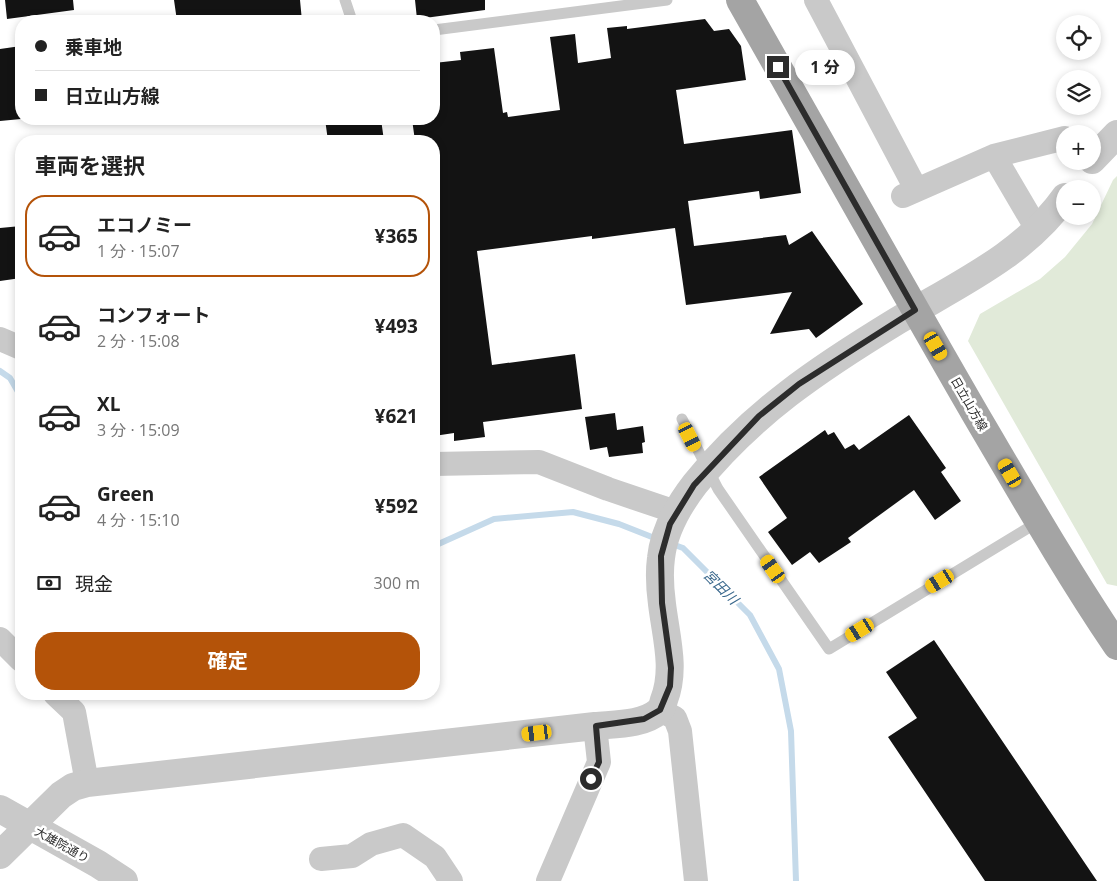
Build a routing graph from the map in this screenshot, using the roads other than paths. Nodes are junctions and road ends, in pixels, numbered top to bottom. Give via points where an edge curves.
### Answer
1 (345, 0) edge
2 (667, 0) edge
3 (740, 0) edge
4 (816, 0) edge
5 (350, 15) edge
6 (440, 29) edge
7 (1117, 134) edge
8 (1056, 140) edge
9 (1101, 151) edge
10 (994, 156) junction
11 (1085, 170) edge
12 (1077, 180) edge
13 (1056, 207) edge
14 (1037, 229) junction
15 (915, 310) junction
16 (0, 339) edge
17 (15, 345) edge
18 (682, 419) dead end
19 (440, 464) edge
20 (673, 518) junction
21 (1038, 522) junction
22 (0, 639) edge
23 (1117, 646) edge
24 (15, 654) edge
25 (61, 700) edge
26 (660, 710) junction
27 (596, 726) junction
28 (87, 783) junction
29 (0, 809) edge
30 (30, 827) junction
31 (0, 855) edge
32 (321, 859) dead end
33 (124, 881) edge
34 (451, 881) edge
35 (548, 881) edge
36 (696, 881) edge

1 - 5 lane
2 - 6 lane
3 - 15 main road, 日立山方線
4 - 10 street via 909,193
7 - 9 street
8 - 10 street
10 - 14 street
11 - 12 street
13 - 14 street
14 - 15 street via 986,269
15 - 20 street via 806,379 759,416 694,485
15 - 21 main road, 日立山方線
16 - 17 street
18 - 21 lane via 718,489 829,649
19 - 20 street via 538,462
20 - 26 street via 661,556 662,603 671,668 670,686
21 - 23 main road, 日立山方線
22 - 24 street
25 - 28 street via 74,712
26 - 27 street via 644,719
26 - 36 street via 675,718 680,731
27 - 28 street
27 - 35 street via 599,762
28 - 30 street via 61,795
29 - 30 street, 大雄院通り
30 - 31 street
30 - 33 street, 大雄院通り
32 - 34 street via 352,856 371,844 403,835 436,857

